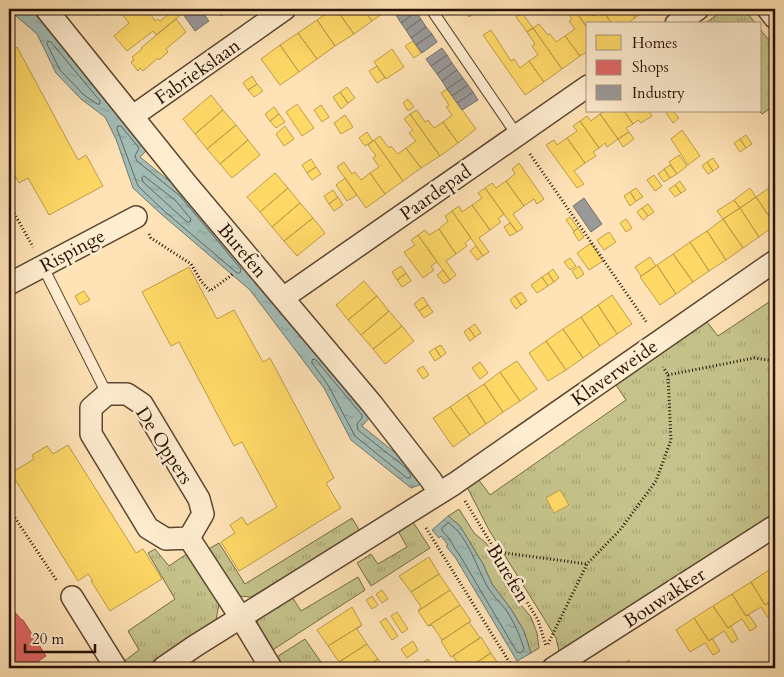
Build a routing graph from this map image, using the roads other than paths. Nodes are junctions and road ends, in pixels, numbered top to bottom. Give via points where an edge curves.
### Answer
1 (46, 9) edge
2 (285, 9) edge
3 (431, 9) edge
4 (698, 9) edge
5 (768, 9) edge
6 (775, 18) edge
7 (679, 22) edge
8 (586, 87) edge
9 (134, 116) junction
10 (517, 135) junction
11 (136, 217) road end
12 (775, 261) edge
13 (42, 265) junction
14 (9, 284) edge
15 (283, 298) junction
16 (107, 394) junction
17 (446, 488) junction
18 (775, 526) edge
19 (189, 538) junction
20 (72, 597) road end
21 (241, 618) junction
22 (550, 661) edge
23 (116, 668) edge
24 (163, 668) edge
25 (271, 668) edge

1 - 9 street, Burefen
2 - 9 street, Fabriekslaan
3 - 10 lane
4 - 7 street
5 - 6 street
8 - 10 street, Paardepad
9 - 15 street, Burefen
10 - 15 street, Paardepad
11 - 13 street, Rispinge
12 - 17 street, Klaverweide
13 - 14 street, Rispinge
13 - 16 lane
15 - 17 street, Burefen via 431,480
16 - 19 street, De Oppers via 127,394 142,404 199,499 203,514
16 - 19 street via 91,408 91,434 148,528 166,539
17 - 21 street
18 - 22 street, Bouwakker
19 - 21 street
20 - 23 street
21 - 24 street
21 - 25 street

